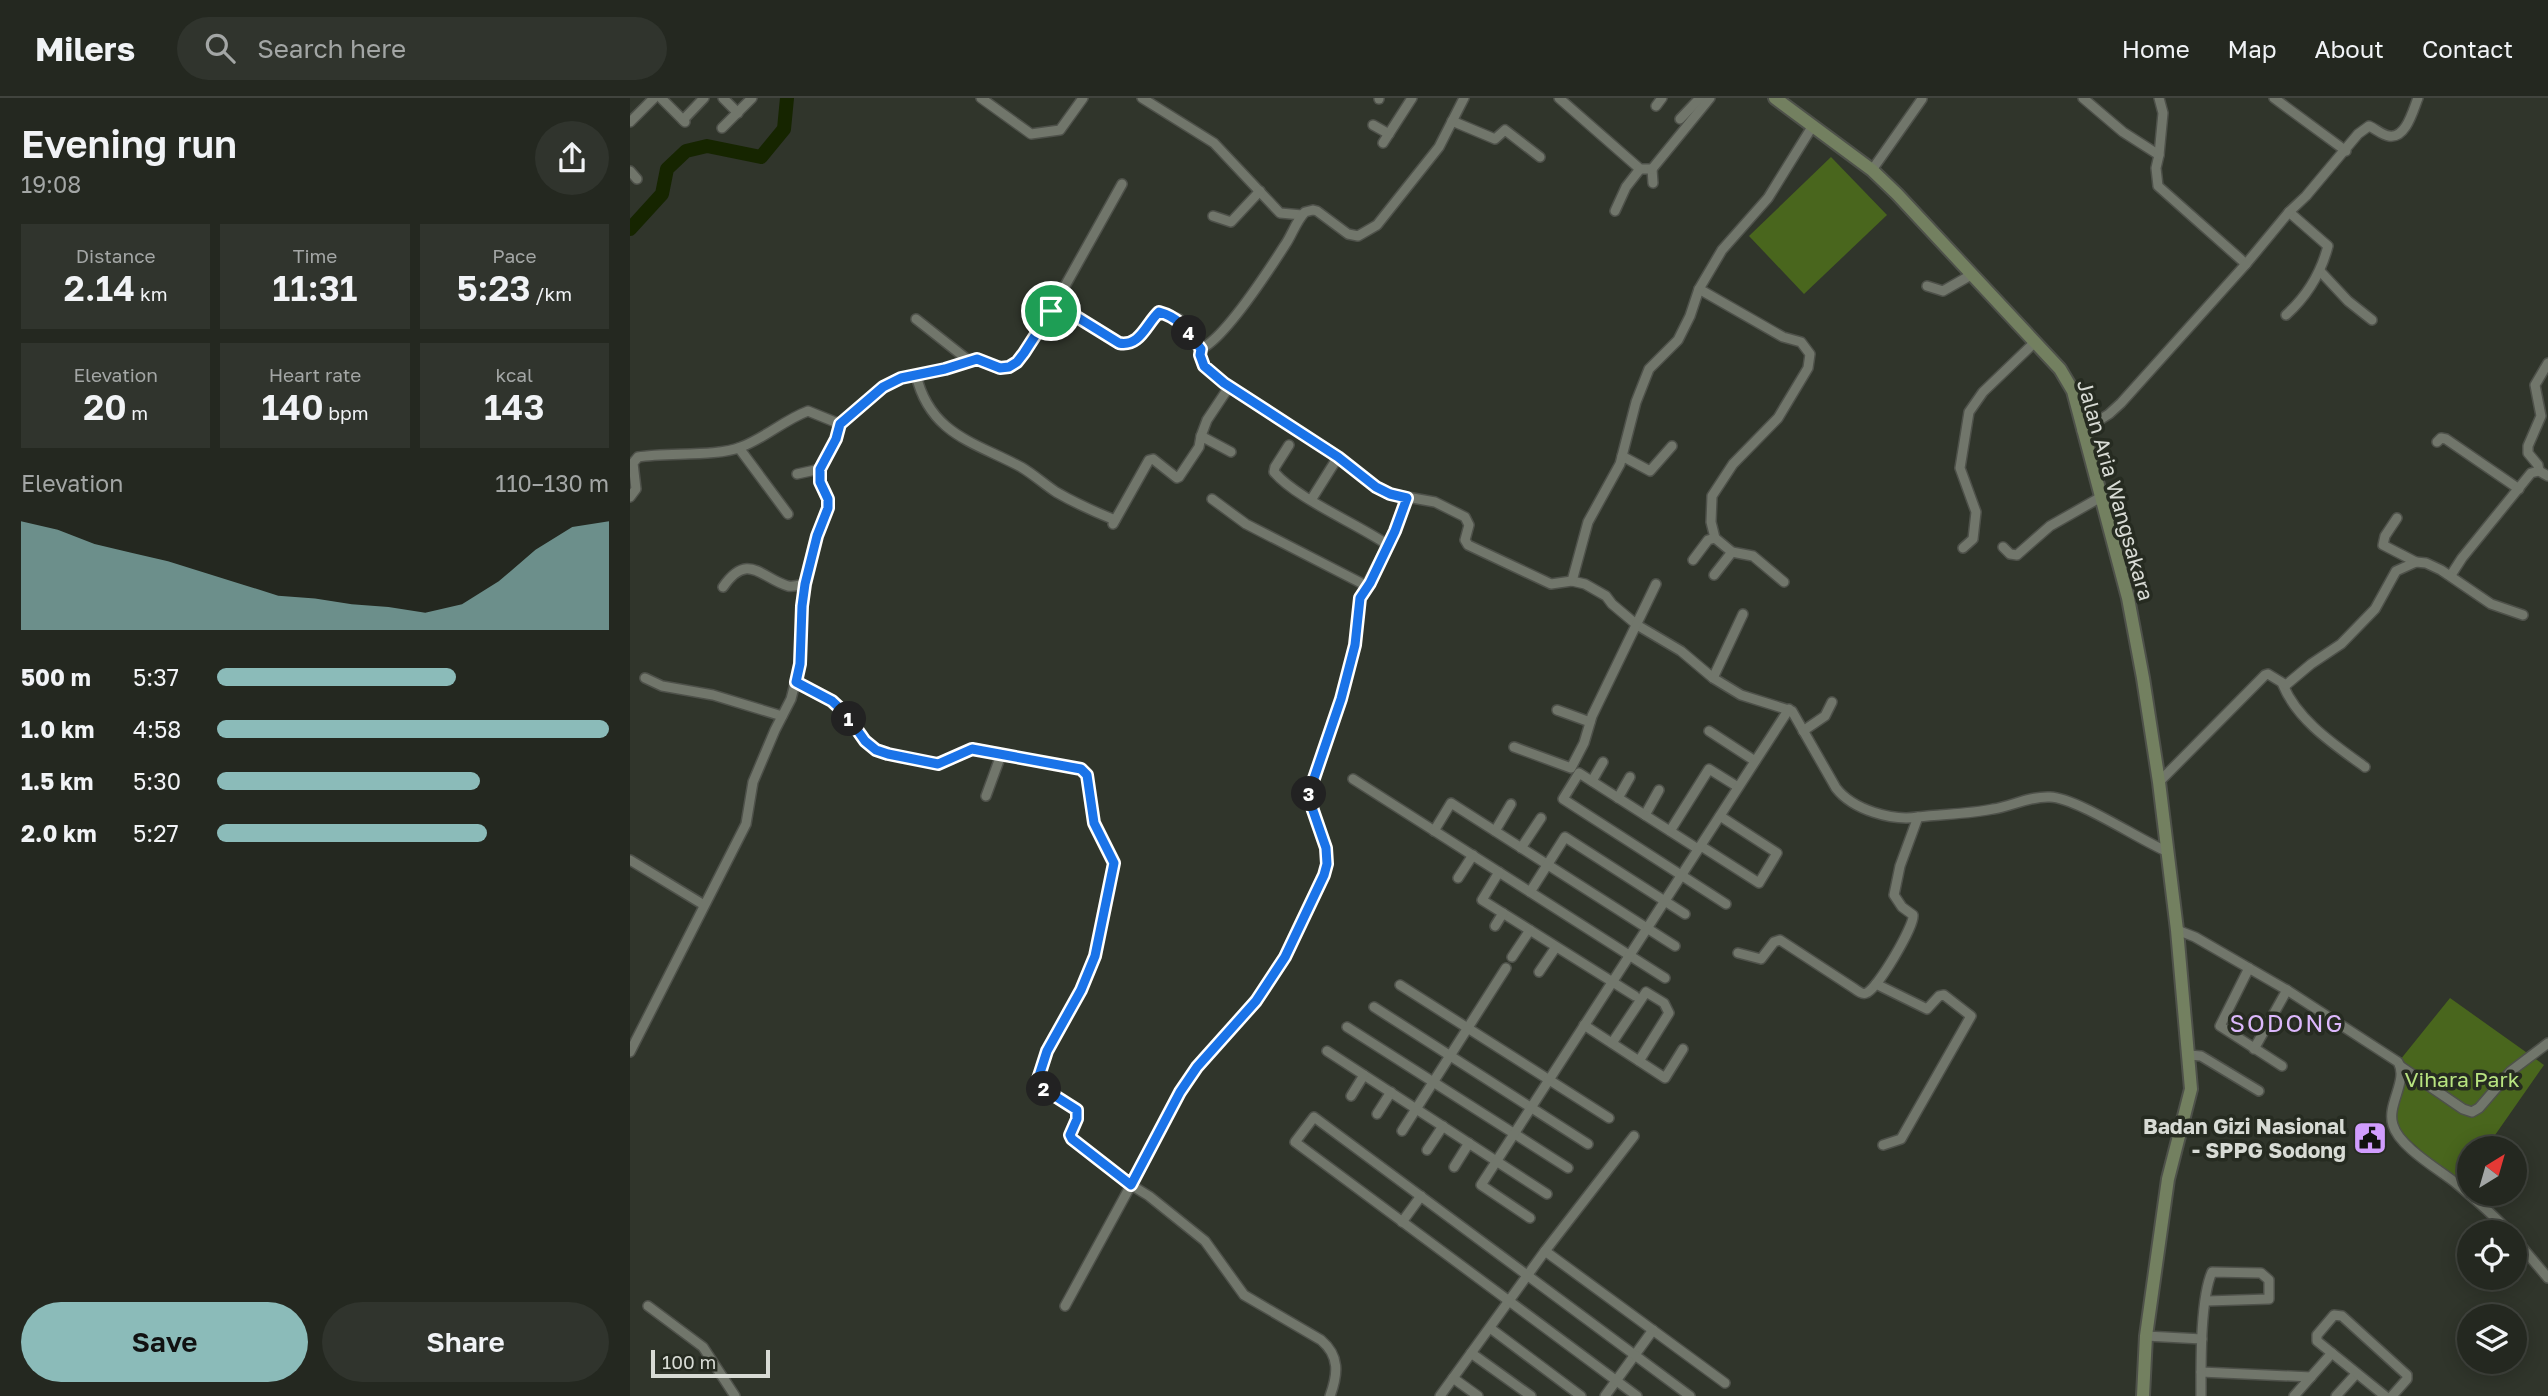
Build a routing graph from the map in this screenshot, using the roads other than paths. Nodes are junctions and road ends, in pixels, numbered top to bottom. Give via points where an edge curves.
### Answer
1 (654, 98) edge
2 (661, 98) edge
3 (704, 98) edge
4 (723, 98) edge
5 (752, 98) edge
6 (982, 98) edge
7 (1083, 98) edge
8 (1142, 98) edge
9 (1412, 98) edge
10 (1463, 98) edge
11 (1700, 98) edge
12 (1710, 98) edge
13 (1775, 98) edge
14 (2083, 98) edge
15 (2159, 98) edge
16 (2274, 98) edge
17 (2418, 98) edge
18 (1922, 99) edge
19 (1565, 100) edge
20 (738, 113) junction
21 (632, 115) edge
22 (1680, 119) dead end
23 (1452, 121) junction
24 (1373, 125) dead end
25 (1812, 127) junction
26 (722, 128) dead end
27 (1389, 134) junction
28 (1383, 143) dead end
29 (2346, 151) junction
30 (2159, 155) junction
31 (1540, 157) dead end
32 (1640, 169) junction
33 (1652, 169) junction
34 (1872, 170) junction
35 (1653, 183) dead end
36 (1122, 184) dead end
37 (1260, 191) junction
38 (1615, 211) dead end
39 (2289, 212) junction
40 (1302, 215) junction
41 (1213, 216) dead end
42 (2246, 264) junction
43 (2320, 271) junction
44 (1971, 275) junction
45 (1927, 286) dead end
46 (1699, 289) junction
47 (1051, 311) junction
48 (2286, 315) dead end
49 (916, 319) dead end
50 (2372, 320) dead end
51 (2035, 342) junction
52 (1201, 349) junction
53 (968, 360) junction
54 (2548, 363) edge
55 (916, 375) junction
56 (1229, 387) junction
57 (840, 424) junction
58 (2082, 431) junction
59 (1201, 436) junction
60 (2437, 442) dead end
61 (1289, 445) dead end
62 (1672, 446) dead end
63 (739, 448) junction
64 (1231, 452) dead end
65 (1622, 456) junction
66 (1338, 457) junction
67 (820, 469) junction
68 (797, 474) dead end
69 (2544, 474) edge
70 (2519, 489) junction
71 (630, 497) edge
72 (2101, 497) junction
73 (1407, 498) junction
74 (1212, 499) dead end
75 (1311, 500) junction
76 (788, 514) dead end
77 (2397, 518) dead end
78 (1715, 538) junction
79 (1388, 545) junction
80 (2003, 547) dead end
81 (1963, 548) dead end
82 (1732, 552) junction
83 (1693, 560) dead end
84 (2416, 562) junction
85 (1714, 575) dead end
86 (2451, 576) junction
87 (1572, 581) junction
88 (1784, 582) dead end
89 (805, 584) junction
90 (1656, 584) dead end
91 (1367, 586) junction
92 (723, 587) dead end
93 (1743, 614) dead end
94 (2523, 615) dead end
95 (1637, 625) junction
96 (645, 677) dead end
97 (1713, 677) junction
98 (796, 682) junction
99 (2283, 685) junction
100 (1832, 702) dead end
101 (1789, 709) junction
102 (1557, 710) dead end
103 (782, 716) junction
104 (1590, 722) junction
105 (1709, 731) dead end
106 (1803, 731) junction
107 (1514, 747) dead end
108 (1001, 755) junction
109 (1755, 761) junction
110 (1603, 762) dead end
111 (2365, 767) dead end
112 (1630, 777) dead end
113 (1353, 779) dead end
114 (1592, 781) junction
115 (2159, 782) junction
116 (1738, 787) junction
117 (1659, 790) dead end
118 (986, 796) dead end
119 (1618, 798) junction
120 (1511, 804) dead end
121 (1644, 815) junction
122 (1720, 816) junction
123 (1918, 817) junction
124 (1541, 818) dead end
125 (1434, 831) junction
126 (1494, 831) junction
127 (1670, 831) junction
128 (1700, 847) junction
129 (1521, 848) junction
130 (2166, 851) junction
131 (1472, 855) junction
132 (630, 860) edge
133 (1548, 864) junction
134 (1499, 872) junction
135 (1681, 875) junction
136 (1458, 878) dead end
137 (1530, 892) junction
138 (1665, 901) junction
139 (1726, 904) dead end
140 (704, 905) junction
141 (1503, 913) junction
142 (1685, 914) dead end
143 (1495, 926) dead end
144 (1647, 928) junction
145 (1530, 930) junction
146 (2176, 930) junction
147 (1675, 946) dead end
148 (1556, 947) junction
149 (1738, 953) dead end
150 (1630, 955) junction
151 (1513, 957) dead end
152 (1506, 968) dead end
153 (2249, 968) junction
154 (1539, 972) dead end
155 (1665, 978) dead end
156 (1612, 982) junction
157 (1876, 984) junction
158 (1400, 985) dead end
159 (2287, 990) junction
160 (1635, 996) dead end
161 (1374, 1007) dead end
162 (1584, 1025) junction
163 (1347, 1027) dead end
164 (1468, 1028) junction
165 (2548, 1043) edge
166 (1612, 1044) junction
167 (1683, 1049) dead end
168 (2254, 1049) junction
169 (1327, 1051) dead end
170 (630, 1052) edge
171 (2189, 1055) junction
172 (1450, 1056) junction
173 (1639, 1061) junction
174 (2282, 1066) dead end
175 (2400, 1066) junction
176 (1364, 1075) junction
177 (1549, 1080) junction
178 (1433, 1082) junction
179 (2259, 1091) dead end
180 (1391, 1092) junction
181 (1351, 1096) dead end
182 (1531, 1108) junction
183 (1416, 1109) junction
184 (1377, 1114) dead end
185 (1609, 1118) dead end
186 (1443, 1126) junction
187 (1402, 1131) dead end
188 (1514, 1134) junction
189 (1634, 1136) dead end
190 (1469, 1143) junction
191 (1588, 1144) dead end
192 (1883, 1145) dead end
193 (1427, 1150) dead end
194 (1496, 1161) junction
195 (1454, 1167) dead end
196 (1568, 1168) dead end
197 (1131, 1185) junction
198 (1547, 1194) dead end
199 (1421, 1196) junction
200 (1530, 1218) dead end
201 (2496, 1220) edge
202 (1402, 1222) junction
203 (1545, 1251) junction
204 (2527, 1253) edge
205 (1528, 1275) junction
206 (2548, 1278) edge
207 (1509, 1301) junction
208 (2207, 1301) junction
209 (648, 1306) dead end
210 (1065, 1306) dead end
211 (1490, 1328) junction
212 (1653, 1330) junction
213 (2146, 1336) junction
214 (2203, 1339) junction
215 (1471, 1353) junction
216 (2332, 1353) junction
217 (1635, 1355) junction
218 (2201, 1372) junction
219 (2357, 1374) junction
220 (2311, 1377) junction
221 (1453, 1378) junction
222 (1616, 1380) junction
223 (1725, 1383) dead end
224 (735, 1396) edge
225 (1329, 1396) edge
226 (1440, 1396) edge
227 (1478, 1396) edge
228 (1531, 1396) edge
229 (1581, 1396) edge
230 (1605, 1396) edge
231 (1637, 1396) edge
232 (1690, 1396) edge
233 (2143, 1396) edge
234 (2201, 1396) edge
235 (2294, 1396) edge
236 (2336, 1396) edge
237 (2385, 1396) edge
238 (2392, 1396) edge

1 - 21 street
2 - 3 street via 684,121
4 - 20 street
5 - 20 street
6 - 7 street via 1031,134 1060,130
8 - 37 street via 1214,143
9 - 27 street
10 - 23 street
11 - 22 street
12 - 33 street
13 - 25 street, Jalan Aria Wangsakara
14 - 30 street
15 - 30 street via 2163,113
16 - 29 street
17 - 29 street via 2398,135 2386,136 2369,126
18 - 34 street
19 - 32 street
20 - 26 street
23 - 31 street via 1494,139 1505,130
23 - 40 street via 1439,147 1369,231 1348,234 1317,211
24 - 27 street
25 - 34 street, Jalan Aria Wangsakara
25 - 46 street via 1768,198 1722,250
27 - 28 street
29 - 39 street
30 - 42 street via 2158,186
32 - 33 street
32 - 38 street
33 - 35 street
34 - 44 street, Jalan Aria Wangsakara
36 - 47 street
37 - 40 street via 1280,213
37 - 41 street via 1231,222
39 - 42 street
39 - 43 street via 2328,246
40 - 52 street via 1232,320
42 - 58 street via 2121,403
43 - 48 street
43 - 50 street
44 - 45 street via 1943,291
44 - 51 street, Jalan Aria Wangsakara
46 - 65 street via 1678,340 1649,369
46 - 78 street via 1783,337 1801,342 1810,354 1808,368 1778,418 1733,464 1714,491 1711,523
47 - 52 street via 1064,309 1125,344 1136,341 1159,312 1179,319
47 - 53 street via 1024,353 1009,367
49 - 53 street
51 - 58 street, Jalan Aria Wangsakara via 2068,380
51 - 81 street via 1983,392 1969,412 1960,468 1976,517 1973,539
52 - 56 street via 1204,366
53 - 55 street
54 - 69 street via 2535,385 2541,416 2528,446
55 - 57 street via 891,382
55 - 59 street via 927,407 943,424 1114,522 1149,460 1179,477
56 - 59 street
56 - 66 street
57 - 63 street via 808,411
57 - 67 street
58 - 72 street, Jalan Aria Wangsakara
59 - 64 street
60 - 70 street via 2446,439
61 - 75 street via 1274,472
62 - 65 street via 1650,471
63 - 71 street via 638,457 633,463 636,489
63 - 76 street
65 - 87 street via 1588,522
66 - 73 street via 1382,491
66 - 75 street
67 - 68 street
67 - 89 street via 828,508
69 - 70 street via 2530,473
70 - 86 street
72 - 80 street via 2050,526 2017,555
72 - 115 street, Jalan Aria Wangsakara via 2128,598
73 - 79 street
73 - 87 street via 1426,499 1465,517 1469,525 1465,542 1482,553 1551,584
74 - 91 street via 1246,524
75 - 79 street
77 - 84 street via 2383,545
78 - 82 street
78 - 83 street via 1708,540
79 - 91 street
82 - 85 street
82 - 88 street via 1753,556
84 - 86 street
84 - 99 street via 2396,571 2375,609 2341,644
86 - 94 street via 2491,604
87 - 95 street via 1606,596
89 - 92 street via 789,586 763,572 745,569
89 - 98 street
90 - 95 street
91 - 197 street via 1360,598 1355,645 1341,699 1308,796 1326,848 1324,875 1285,957 1256,1001 1180,1092
93 - 97 street
95 - 97 street
95 - 104 street
96 - 103 street via 662,686 713,695
97 - 101 street via 1741,695
98 - 103 street
98 - 108 street via 832,701 876,750 938,764 972,749
99 - 111 street via 2315,727
99 - 115 street via 2265,675
100 - 106 street via 1825,716
101 - 106 street
101 - 109 street
102 - 104 street
103 - 140 street via 753,782 746,824
104 - 107 street via 1571,768
105 - 109 street
106 - 123 street via 1846,797 1877,814
108 - 118 street
108 - 197 street via 1085,772 1094,823 1114,863 1095,956 1047,1051 1038,1079 1044,1089 1077,1110 1072,1139
109 - 116 street
110 - 114 street
112 - 119 street
113 - 125 street
114 - 119 street
114 - 135 street via 1579,773 1563,799
115 - 130 street, Jalan Aria Wangsakara
116 - 122 street
116 - 127 street via 1709,769
117 - 121 street
119 - 121 street
120 - 126 street
121 - 127 street
122 - 128 street
122 - 128 street via 1777,853 1759,883
123 - 130 street via 1995,809 2049,797 2084,809
123 - 157 street via 1894,894 1914,921
124 - 129 street
125 - 126 street via 1451,803
125 - 131 street
126 - 129 street
127 - 128 street
128 - 135 street
129 - 133 street
130 - 146 street, Jalan Aria Wangsakara
131 - 134 street
131 - 136 street
132 - 140 street
133 - 137 street
133 - 138 street via 1565,837
133 - 144 street
134 - 137 street
134 - 141 street via 1482,900
135 - 138 street
135 - 139 street
137 - 150 street
138 - 142 street
138 - 144 street
140 - 170 street
141 - 143 street
141 - 145 street
144 - 147 street
144 - 150 street
145 - 148 street
145 - 151 street
146 - 153 street
146 - 171 street, Jalan Aria Wangsakara
148 - 154 street
148 - 156 street
149 - 157 street via 1761,960 1780,940 1863,994
150 - 155 street
150 - 156 street
152 - 164 street
153 - 159 street
153 - 168 street via 2220,1026
156 - 160 street
156 - 162 street
157 - 192 street via 1927,1009 1944,995 1971,1016 1901,1139
158 - 164 street
159 - 168 street
159 - 175 street
161 - 172 street
162 - 166 street
162 - 177 street
163 - 178 street
164 - 172 street
164 - 177 street
165 - 175 street via 2511,1071 2472,1112
166 - 173 street
166 - 173 street via 1646,992 1664,1003 1669,1013
167 - 173 street via 1665,1078
168 - 174 street
169 - 176 street
171 - 179 street via 2201,1056
171 - 213 street, Jalan Aria Wangsakara via 2192,1090 2168,1179
172 - 178 street
172 - 182 street
175 - 201 street via 2392,1114 2396,1131
176 - 180 street
176 - 181 street
177 - 182 street
177 - 185 street
178 - 183 street
178 - 188 street
180 - 183 street
180 - 184 street
182 - 188 street
182 - 191 street
183 - 186 street
183 - 187 street
186 - 190 street
186 - 193 street
188 - 194 street
188 - 196 street
189 - 203 street
190 - 194 street
190 - 195 street
194 - 198 street
194 - 200 street via 1481,1185
197 - 210 street
197 - 225 street via 1205,1241 1244,1295 1332,1349 1336,1380
199 - 202 street
199 - 202 street via 1314,1117 1295,1142
199 - 205 street
202 - 207 street
203 - 205 street
203 - 212 street
204 - 206 street
205 - 207 street
205 - 217 street
207 - 211 street
207 - 222 street
208 - 208 street via 2269,1299 2269,1280 2261,1273 2212,1272
208 - 214 street
209 - 224 street via 703,1347
211 - 215 street
211 - 229 street
212 - 217 street
212 - 223 street
213 - 214 street
213 - 233 street, Jalan Aria Wangsakara
214 - 218 street
215 - 221 street
215 - 228 street
216 - 219 street
216 - 220 street
216 - 238 street via 2316,1339 2337,1315 2407,1375
217 - 222 street
217 - 232 street
218 - 220 street
218 - 234 street
219 - 236 street
219 - 237 street
220 - 235 street
221 - 226 street
221 - 227 street
222 - 230 street
222 - 231 street

